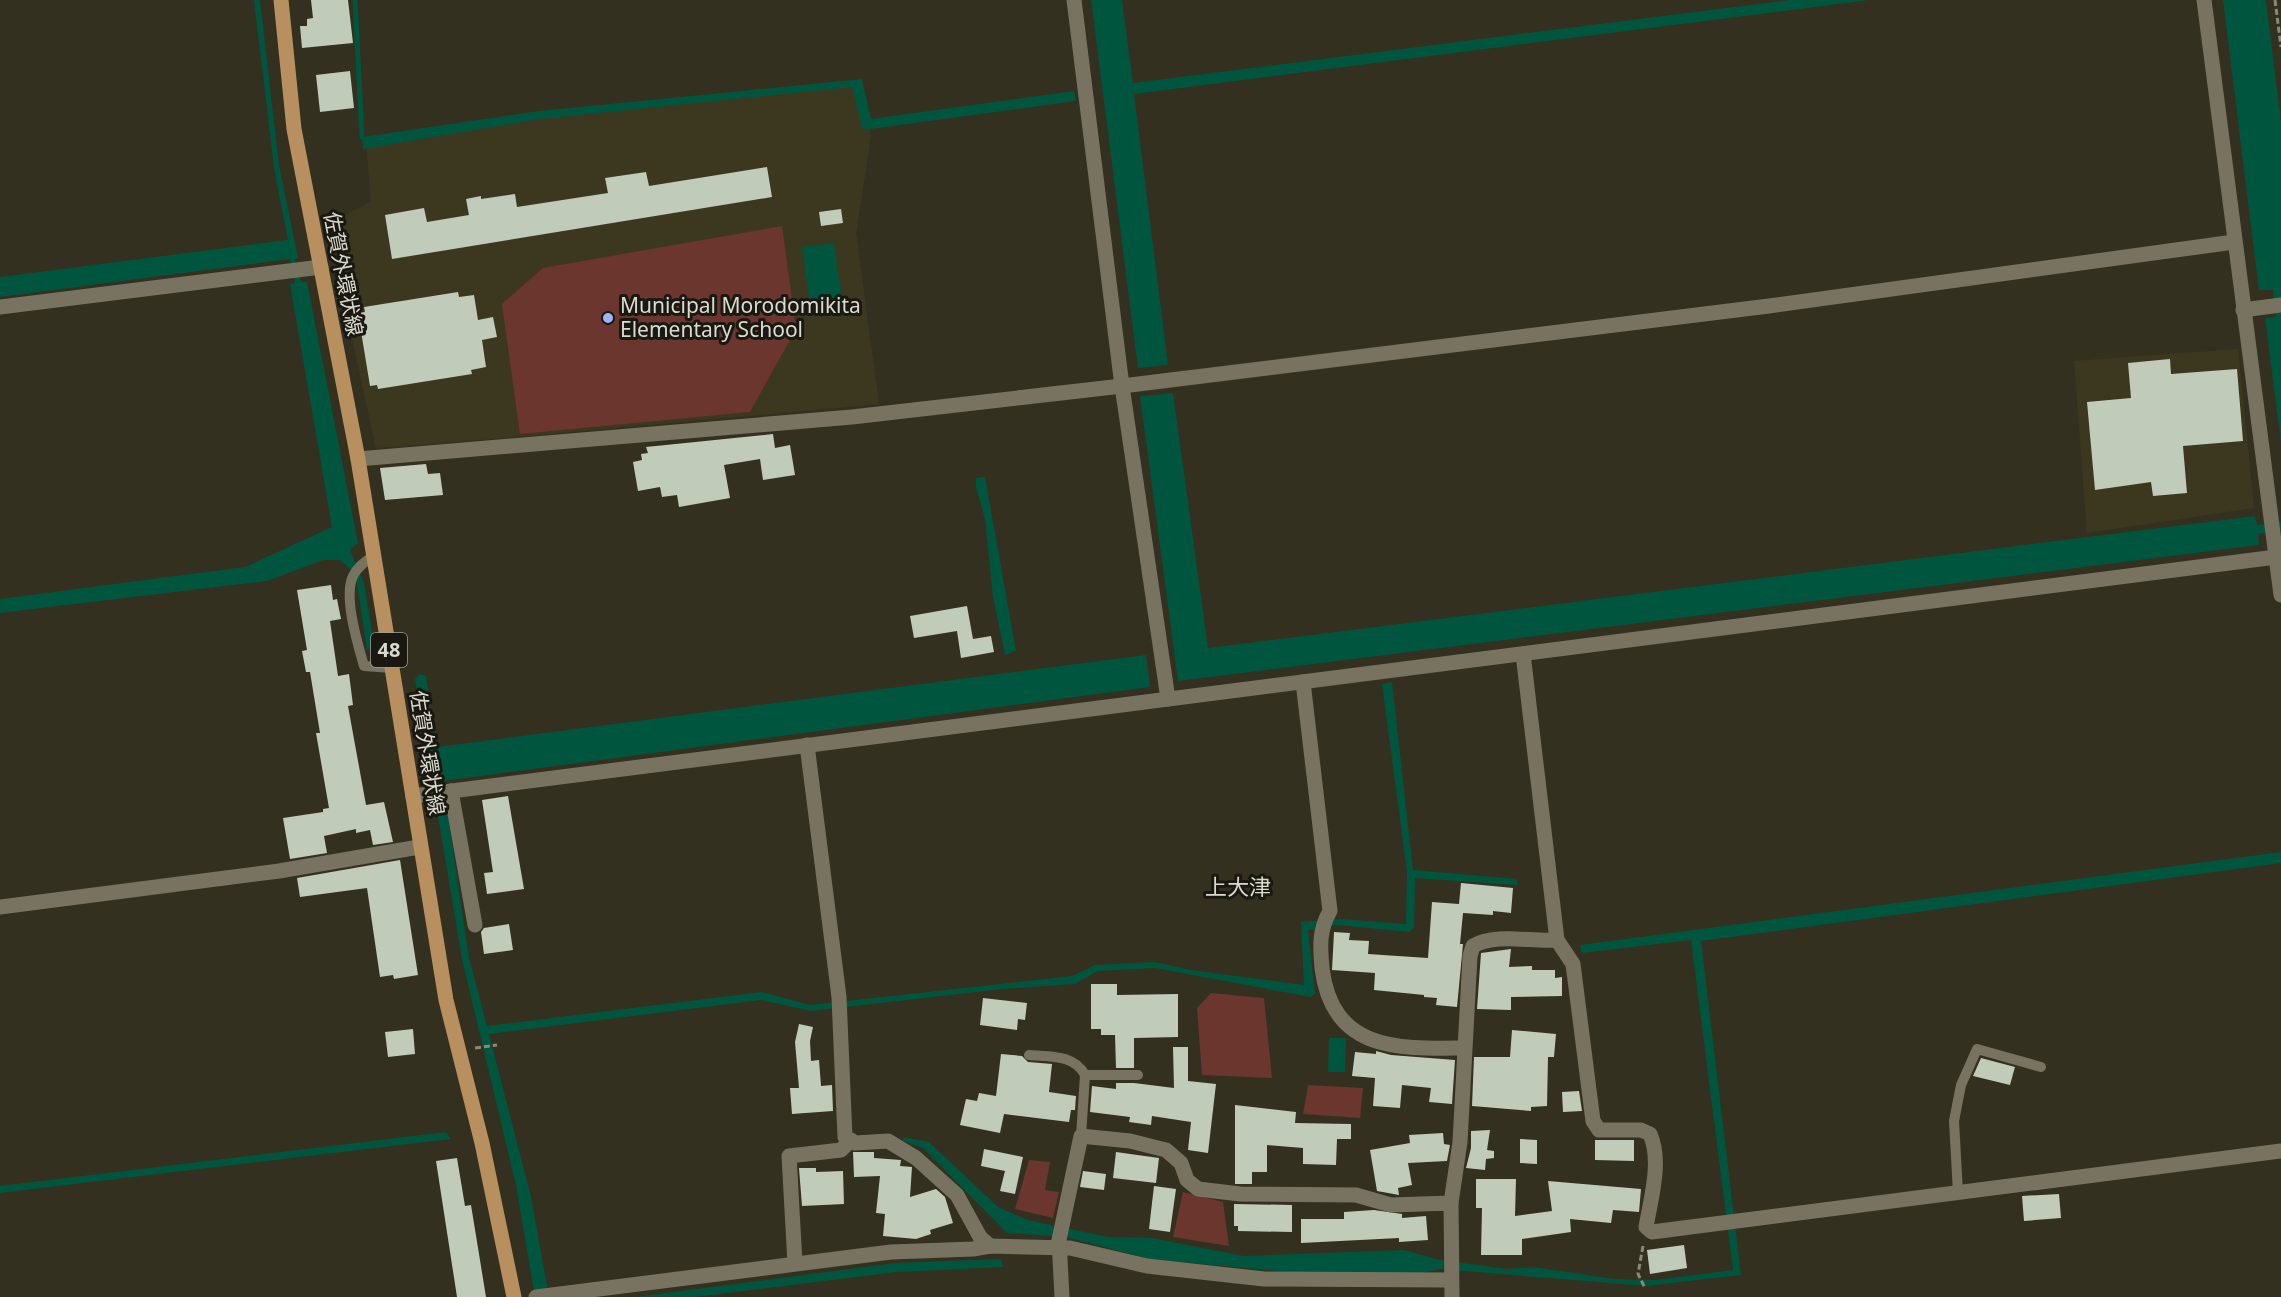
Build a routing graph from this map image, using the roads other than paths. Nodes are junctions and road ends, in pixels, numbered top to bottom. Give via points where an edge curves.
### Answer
1 (280, 0) edge
2 (1074, 0) edge
3 (2204, 0) edge
4 (2234, 242) junction
5 (321, 267) junction
6 (2276, 306) edge
7 (0, 307) edge
8 (2243, 310) junction
9 (1122, 386) junction
10 (358, 459) junction
11 (373, 556) junction
12 (2276, 557) junction
13 (2281, 595) edge
14 (1522, 654) junction
15 (392, 668) junction
16 (1303, 682) junction
17 (1168, 699) junction
18 (807, 746) junction
19 (450, 791) junction
20 (413, 796) junction
21 (419, 847) junction
22 (0, 907) edge
23 (475, 925) dead end
24 (1557, 940) junction
25 (1463, 1048) junction
26 (1029, 1055) dead end
27 (2041, 1067) dead end
28 (1086, 1075) junction
29 (1138, 1075) dead end
30 (1081, 1136) junction
31 (850, 1140) junction
32 (2281, 1151) edge
33 (1958, 1193) junction
34 (1451, 1203) junction
35 (1059, 1245) junction
36 (990, 1246) junction
37 (795, 1263) junction
38 (1451, 1277) junction
39 (514, 1297) edge
40 (536, 1297) edge
41 (1062, 1297) edge
42 (1452, 1297) edge

1 - 5 main road, 佐賀外環状線 / 48 via 294,129
2 - 9 street
3 - 4 street
4 - 8 street
4 - 9 street via 1769,306
5 - 7 street
5 - 10 main road, 佐賀外環状線 / 48
6 - 8 street
8 - 12 street
9 - 10 street via 852,417 506,442
9 - 17 street
10 - 11 main road, 佐賀外環状線 / 48
11 - 15 main road, 佐賀外環状線 / 48
11 - 15 lane via 352,578 350,594 364,666
12 - 13 street
12 - 14 street
14 - 16 street
14 - 24 street
15 - 20 main road, 佐賀外環状線 / 48
16 - 17 street
16 - 25 street via 1330,911 1320,932 1324,983 1336,1010 1353,1031 1376,1043 1408,1049
17 - 18 street
18 - 19 street
18 - 31 street via 840,1005 845,1137
19 - 20 street
19 - 23 street
20 - 21 main road, 佐賀外環状線 / 48
21 - 22 street via 279,871
21 - 39 main road, 佐賀外環状線 / 48 via 446,1000 482,1143
24 - 25 street via 1485,940 1473,946
24 - 33 street via 1573,964 1593,1121 1599,1130 1641,1130 1650,1134 1654,1143 1654,1175 1646,1227 1652,1232
25 - 34 street via 1460,1142
26 - 28 lane via 1071,1059
27 - 33 lane via 1977,1049 1961,1085 1954,1121
28 - 29 lane
28 - 30 lane
30 - 34 street via 1130,1141 1166,1150 1181,1163 1187,1180 1198,1189 1240,1194 1356,1195 1391,1206
30 - 35 street
31 - 36 street via 888,1141 916,1158 957,1195 980,1237
31 - 37 street via 841,1150 789,1156
32 - 33 street
34 - 38 street
35 - 36 street
35 - 38 street via 1147,1266 1264,1279
35 - 41 street
36 - 37 street
37 - 40 street
38 - 42 street

